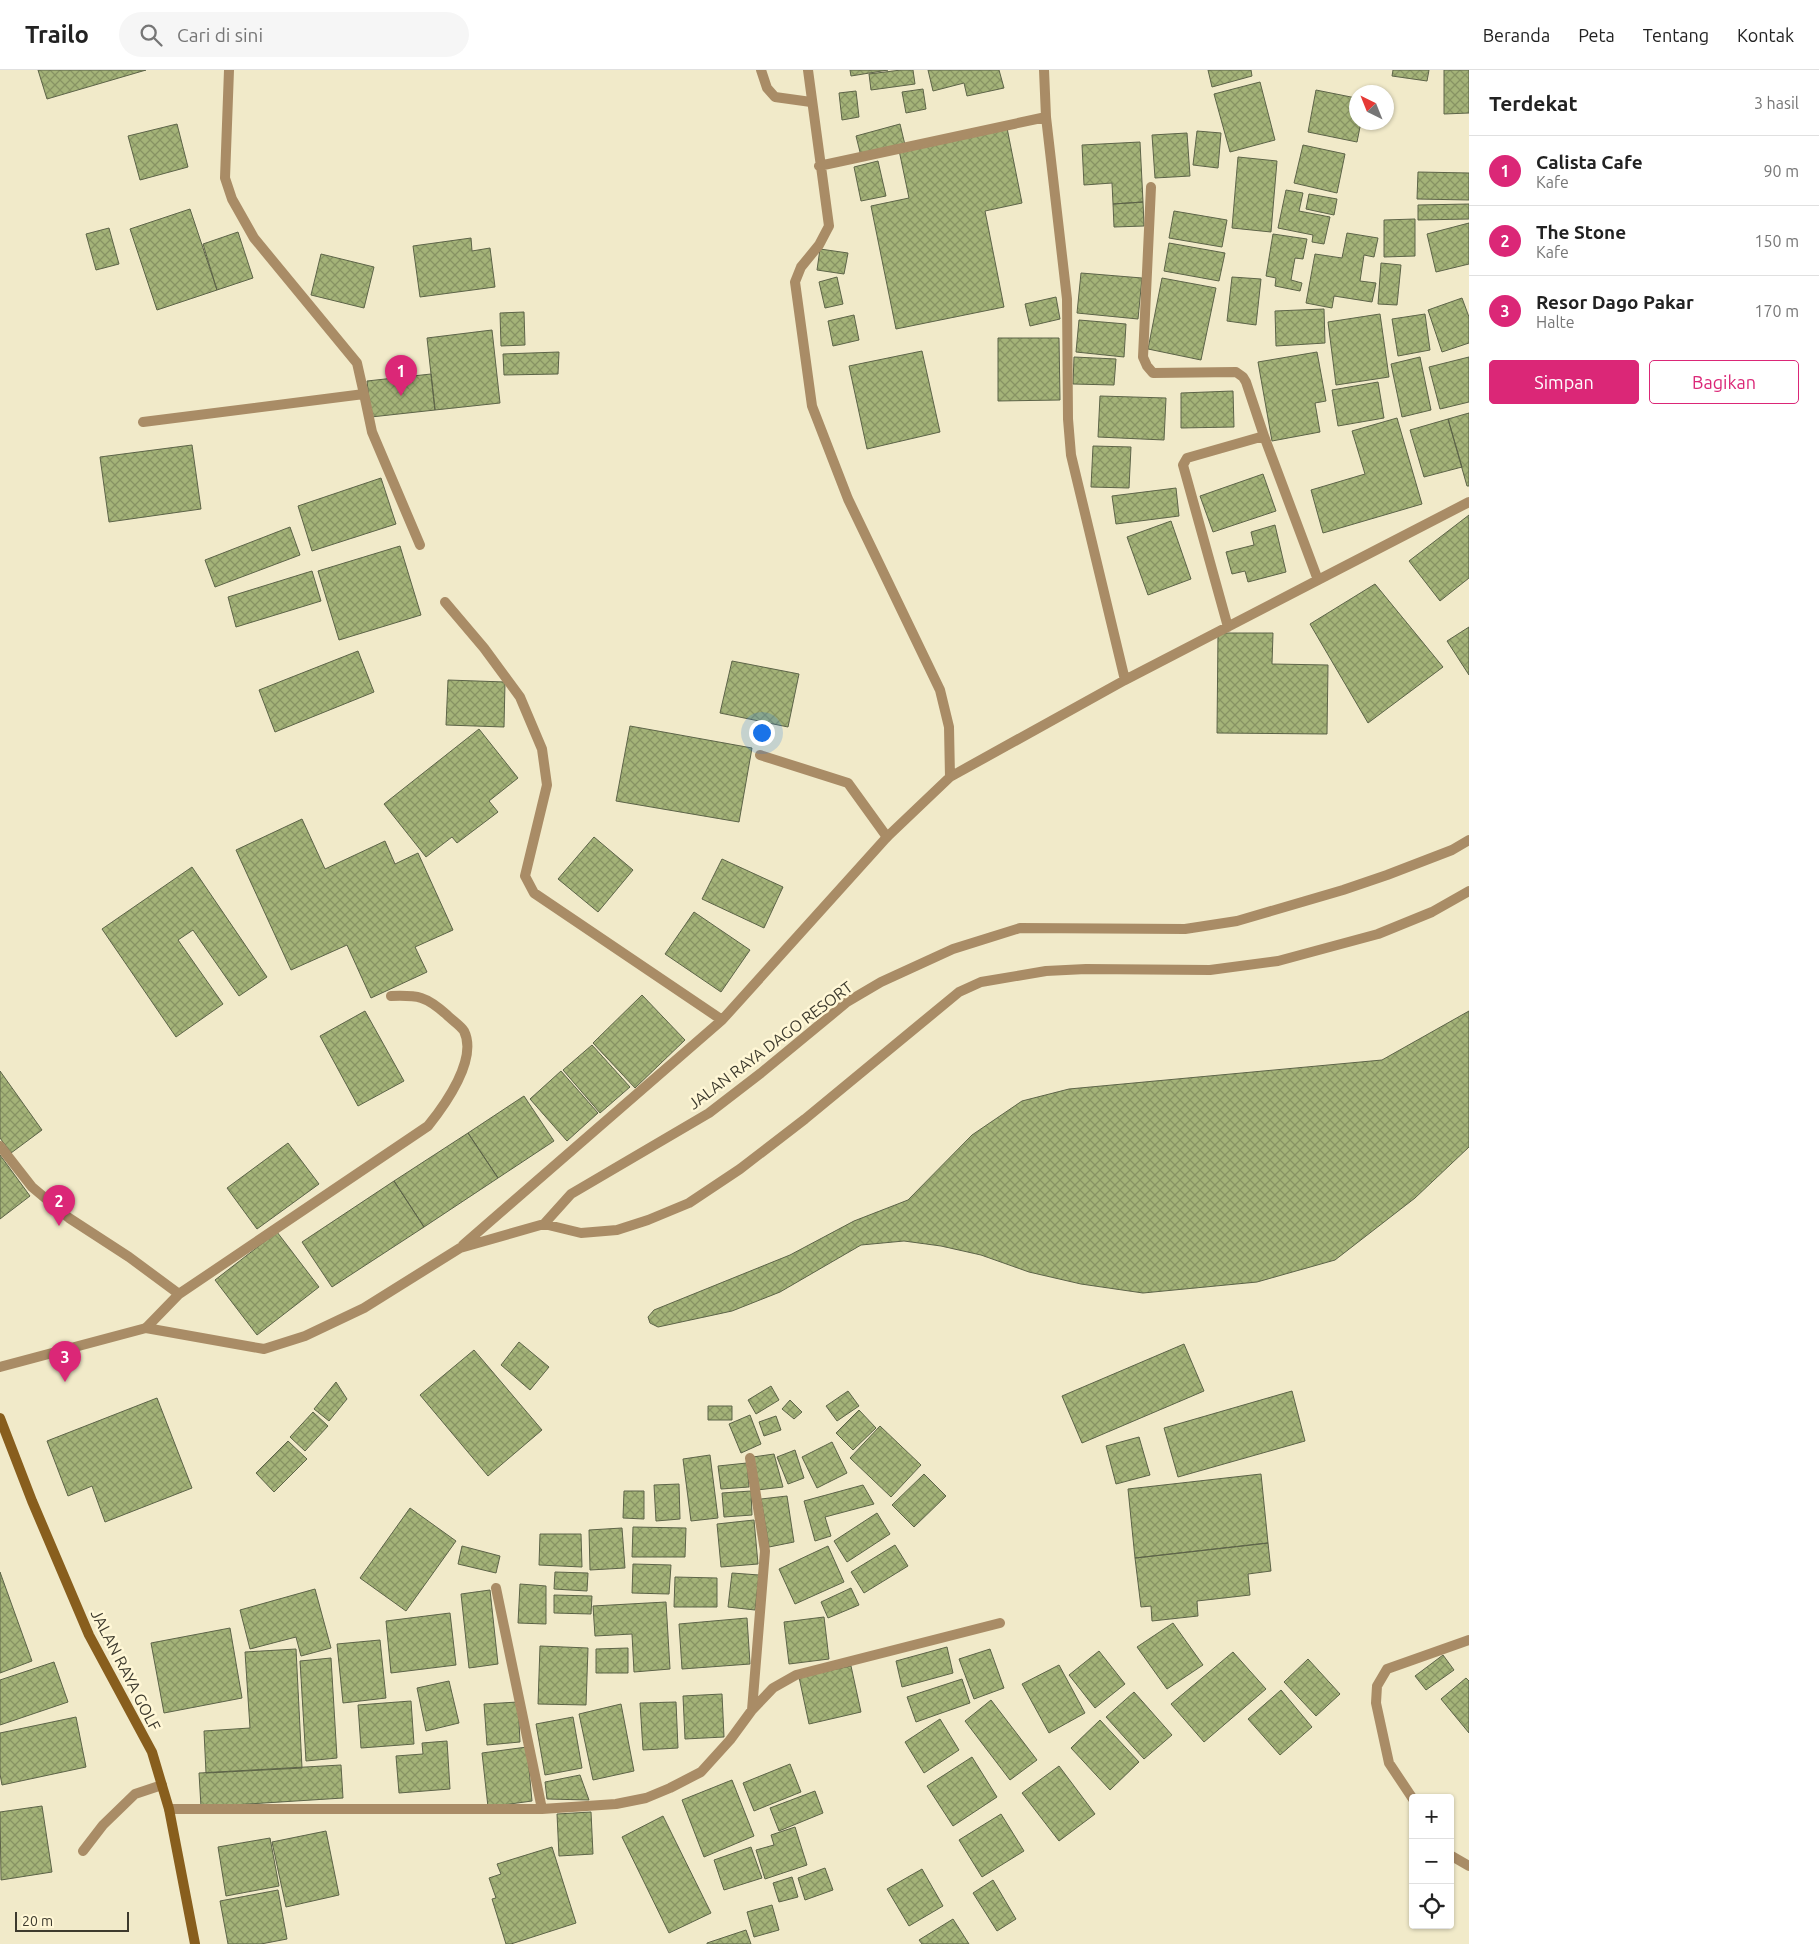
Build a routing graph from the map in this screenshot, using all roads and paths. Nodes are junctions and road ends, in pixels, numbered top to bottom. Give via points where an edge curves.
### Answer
1 (229, 70) edge
2 (761, 70) edge
3 (808, 70) edge
4 (1044, 70) edge
5 (812, 102) junction
6 (1046, 117) junction
7 (820, 166) junction
8 (1152, 186) dead end
9 (364, 394) junction
10 (143, 422) dead end
11 (1264, 436) junction
12 (1469, 502) edge
13 (420, 546) dead end
14 (1318, 580) junction
15 (446, 602) dead end
16 (1228, 627) junction
17 (1126, 680) junction
18 (760, 755) dead end
19 (950, 777) junction
20 (887, 837) junction
21 (1469, 840) edge
22 (1469, 891) edge
23 (391, 996) dead end
24 (722, 1020) junction
25 (0, 1146) edge
26 (544, 1224) junction
27 (460, 1248) junction
28 (179, 1294) junction
29 (146, 1328) junction
30 (0, 1367) edge
31 (0, 1418) edge
32 (750, 1458) dead end
33 (496, 1588) dead end
34 (1000, 1623) dead end
35 (1469, 1640) edge
36 (752, 1710) junction
37 (162, 1785) junction
38 (1410, 1794) edge
39 (169, 1809) junction
40 (542, 1809) junction
41 (83, 1852) dead end
42 (1454, 1857) edge
43 (1469, 1866) edge
44 (195, 1944) edge

1 - 9 street via 225,178 232,199 254,238 357,363
2 - 5 street via 775,97
3 - 5 street
4 - 6 street
5 - 7 street
6 - 7 street
6 - 17 street via 1068,299 1071,455
7 - 19 street via 828,226 819,245 801,267 796,282 812,406 848,499 940,690 950,727
8 - 11 street via 1143,357 1146,366 1152,373 1236,372 1246,382
9 - 10 street
9 - 13 street via 375,439
11 - 14 street
11 - 16 street via 1186,458 1183,465
12 - 14 street
14 - 16 street
15 - 24 street via 520,697 542,749 547,785 525,876 534,893
16 - 17 street
17 - 19 street
18 - 20 street via 848,783
19 - 20 street
20 - 24 street
21 - 26 street, JALAN RAYA DAGO RESORT via 1452,850 1343,890 1237,921 1185,929 1020,928 953,948 847,1002 709,1113 571,1194
22 - 26 street via 1432,912 1378,934 1278,961 1210,970 1046,971 981,982 959,992 805,1119 740,1169 689,1202 617,1230 581,1233
23 - 28 street via 417,996 435,1004 464,1031 467,1047 461,1074 449,1100 428,1126
24 - 27 street
25 - 28 street via 32,1187 69,1218
26 - 27 street
27 - 29 street via 364,1308 305,1336 264,1349
28 - 29 street
29 - 30 street
31 - 37 street, JALAN RAYA GOLF via 89,1635 152,1752
32 - 36 street via 765,1551
33 - 40 street
34 - 36 street via 796,1675 774,1688
35 - 38 street via 1387,1669 1377,1686 1376,1703 1390,1763
36 - 40 street via 701,1772 670,1788 646,1798 616,1804
37 - 39 street, JALAN RAYA GOLF
37 - 41 street via 135,1794 103,1824
39 - 40 street
39 - 44 street, JALAN RAYA GOLF
42 - 43 street

